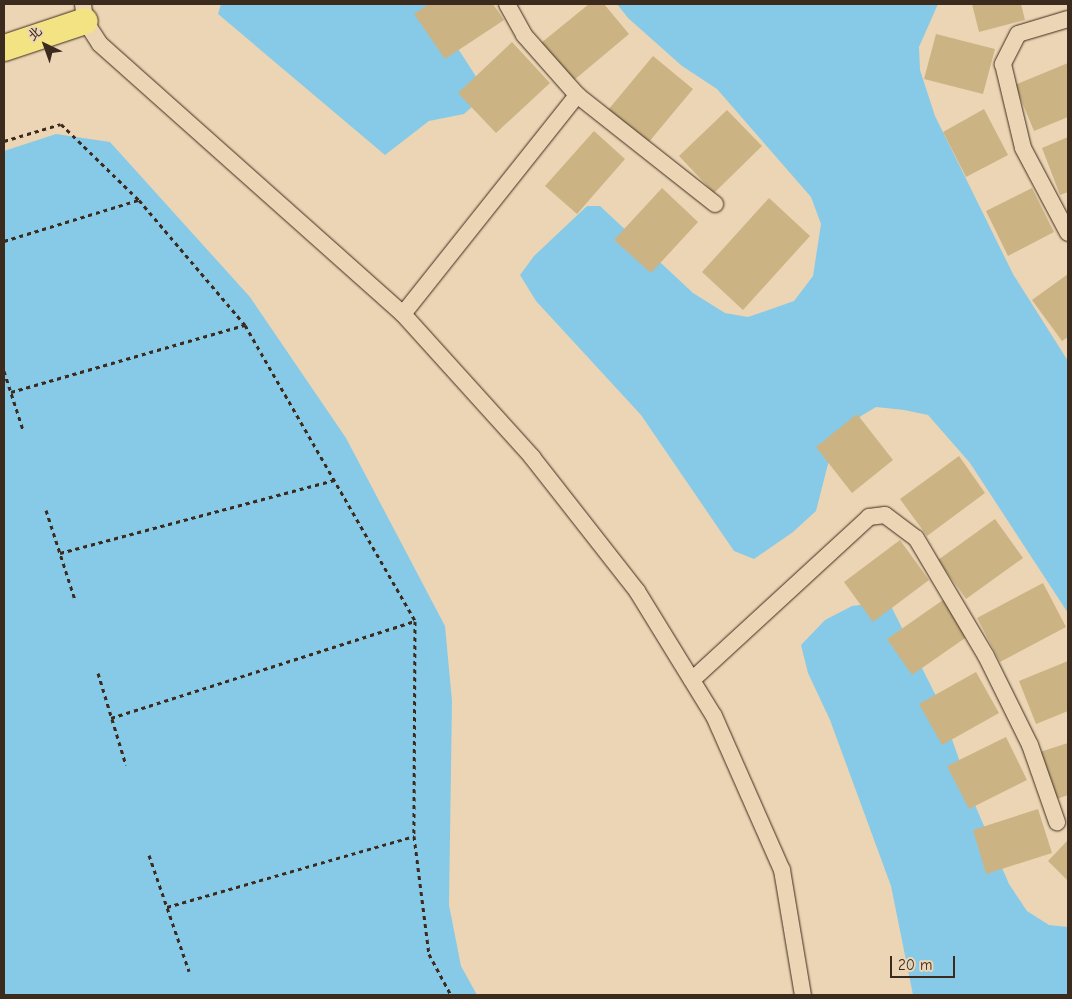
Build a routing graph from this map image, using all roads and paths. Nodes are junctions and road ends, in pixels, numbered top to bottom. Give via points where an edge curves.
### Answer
1 (507, 4) edge
2 (84, 12) edge
3 (1068, 19) edge
4 (4, 48) edge
5 (577, 95) junction
6 (4, 141) edge
7 (139, 200) junction
8 (715, 204) dead end
9 (1068, 233) edge
10 (4, 241) edge
11 (403, 314) junction
12 (245, 325) junction
13 (4, 372) edge
14 (11, 392) junction
15 (24, 430) dead end
16 (335, 480) junction
17 (46, 510) dead end
18 (60, 553) junction
19 (75, 600) dead end
20 (415, 621) junction
21 (98, 673) dead end
22 (692, 680) junction
23 (112, 718) junction
24 (126, 766) dead end
25 (1057, 822) dead end
26 (414, 836) junction
27 (149, 855) dead end
28 (167, 908) junction
29 (189, 971) dead end
30 (451, 995) edge
31 (803, 995) edge

1 - 5 street via 524,35
2 - 4 main road
2 - 11 street via 100,44
3 - 9 street via 1018,34 1003,64 1023,148
5 - 8 street
5 - 11 street
6 - 7 path via 61,124
7 - 10 path
7 - 12 path
11 - 22 street via 544,473 637,590
12 - 14 path
12 - 16 path
13 - 14 path
14 - 15 path
16 - 18 path
16 - 20 path
17 - 18 path
18 - 19 path
20 - 23 path
20 - 26 path
21 - 23 path
22 - 25 street via 869,517 885,515 916,538 986,656 1030,745
22 - 31 street via 714,716 782,870
23 - 24 path
26 - 28 path
26 - 30 path via 429,954
27 - 28 path
28 - 29 path

